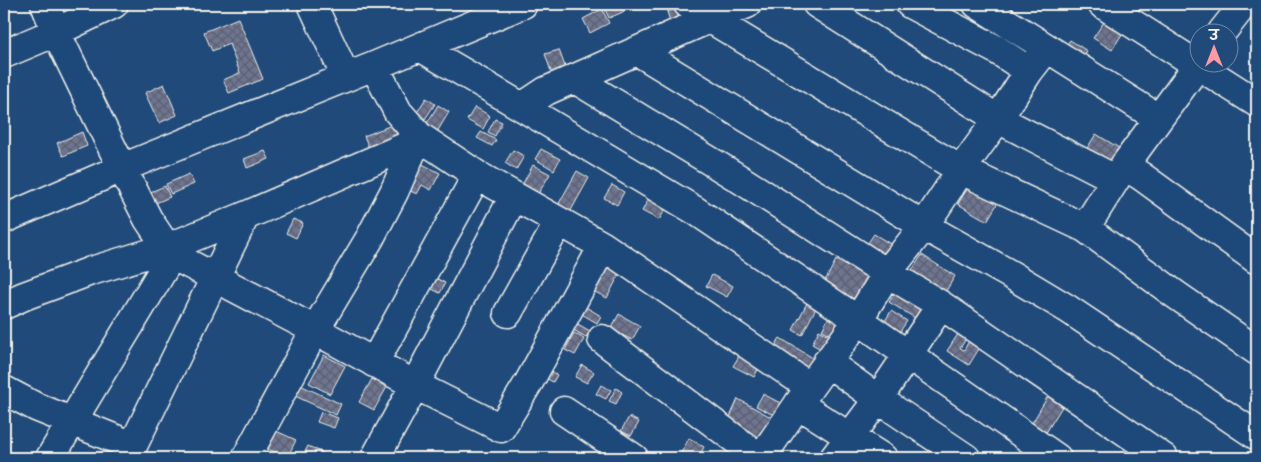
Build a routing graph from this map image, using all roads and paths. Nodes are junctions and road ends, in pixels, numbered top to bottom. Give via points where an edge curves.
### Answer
1 (46, 4) edge
2 (114, 4) edge
3 (312, 4) edge
4 (523, 4) edge
5 (747, 4) edge
6 (817, 4) edge
7 (910, 4) edge
8 (977, 4) edge
9 (1102, 4) edge
10 (1244, 4) edge
11 (699, 11) edge
12 (1230, 22) edge
13 (56, 32) junction
14 (420, 47) junction
15 (1046, 48) junction
16 (638, 50) junction
17 (4, 54) edge
18 (1188, 57) edge
19 (374, 66) junction
20 (1029, 71) junction
21 (1193, 72) edge
22 (1211, 72) edge
23 (346, 77) junction
24 (575, 79) junction
25 (1257, 103) edge
26 (522, 106) junction
27 (1158, 118) junction
28 (998, 119) junction
29 (418, 140) junction
30 (122, 168) junction
31 (961, 170) junction
32 (1119, 173) junction
33 (477, 175) junction
34 (514, 196) junction
35 (245, 216) junction
36 (4, 219) edge
37 (559, 222) junction
38 (924, 226) junction
39 (1085, 228) junction
40 (603, 246) junction
41 (169, 252) junction
42 (1257, 260) edge
43 (886, 273) junction
44 (214, 277) junction
45 (941, 304) junction
46 (4, 305) edge
47 (508, 313) dead end
48 (858, 320) junction
49 (315, 330) junction
50 (602, 339) dead end
51 (1257, 351) edge
52 (908, 354) junction
53 (827, 362) junction
54 (374, 363) junction
55 (415, 385) junction
56 (4, 390) edge
57 (804, 395) junction
58 (878, 399) junction
59 (564, 411) dead end
60 (72, 422) junction
61 (1257, 436) edge
62 (850, 437) junction
63 (130, 452) edge
64 (50, 458) edge
65 (246, 458) edge
66 (375, 458) edge
67 (634, 458) edge
68 (760, 458) edge
69 (834, 458) edge
70 (883, 458) edge
71 (966, 458) edge
72 (1057, 458) edge
73 (1164, 458) edge

1 - 13 street
2 - 13 street
3 - 23 street
4 - 14 street
5 - 11 street
6 - 28 street
7 - 20 street via 997,50
8 - 15 street
9 - 18 street
10 - 12 street
11 - 16 street
11 - 31 street
13 - 17 street
13 - 30 street
14 - 19 street
14 - 26 street
15 - 20 street
15 - 27 street
16 - 24 street
16 - 38 street
19 - 23 street
19 - 29 street via 398,112
20 - 28 street
21 - 27 street
22 - 25 street
23 - 30 street
24 - 26 street
24 - 43 street
26 - 48 street via 696,212
27 - 32 street
28 - 31 street
28 - 32 street
29 - 33 street
29 - 35 street
29 - 49 street via 370,238
30 - 36 street
30 - 41 street
31 - 38 street
31 - 39 street
32 - 39 street
32 - 42 street via 1141,176
33 - 34 street
33 - 54 street
34 - 37 street
34 - 55 street
35 - 41 street
35 - 44 street
37 - 40 street
37 - 47 street
38 - 43 street
38 - 61 street via 1068,309
39 - 51 street
40 - 55 street via 501,428
40 - 57 street
41 - 44 street
41 - 46 street via 91,271
41 - 60 street
43 - 45 street
43 - 48 street
44 - 49 street
44 - 63 street
45 - 52 street
45 - 73 street
48 - 52 street
48 - 53 street
49 - 54 street
49 - 65 street
50 - 68 street
52 - 58 street
52 - 72 street
53 - 57 street
53 - 58 street
54 - 55 street
55 - 66 street
56 - 60 street
57 - 62 street
57 - 68 street
58 - 62 street
58 - 71 street
59 - 67 street
60 - 63 street
60 - 64 street
62 - 69 street
62 - 70 street

